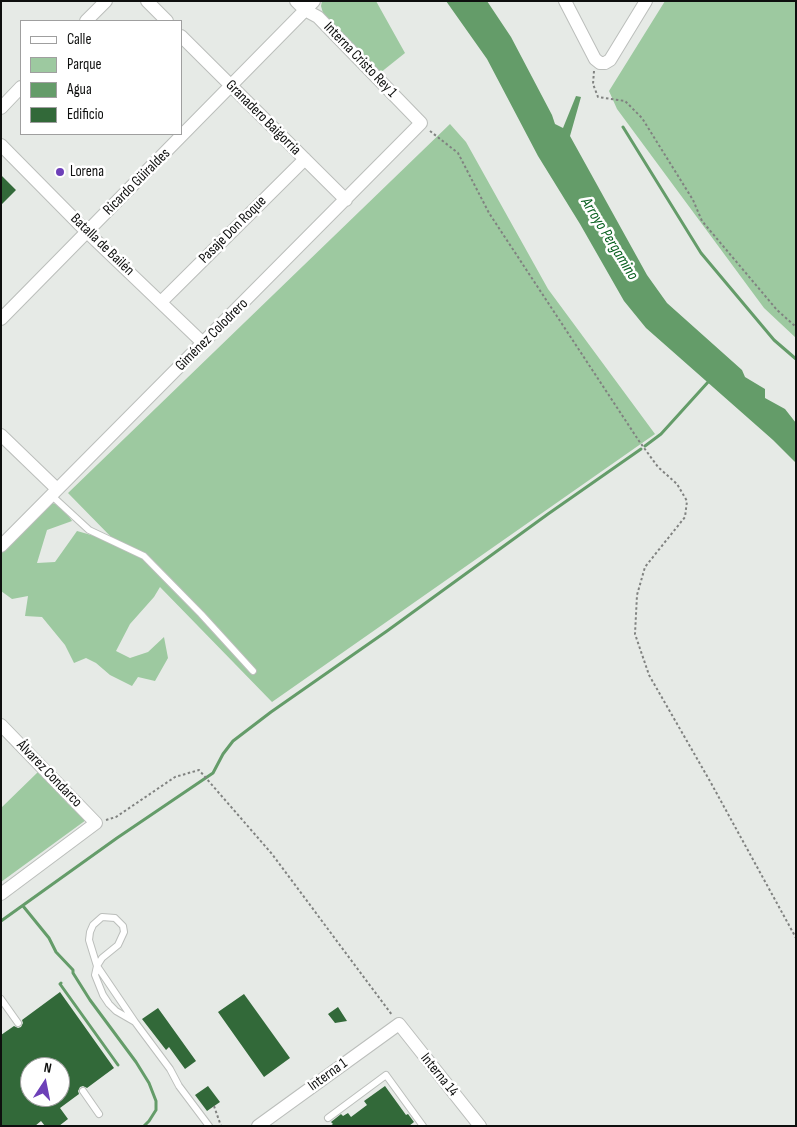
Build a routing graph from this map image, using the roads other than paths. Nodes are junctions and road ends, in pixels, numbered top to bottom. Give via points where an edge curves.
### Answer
1 (106, 1) edge
2 (147, 1) edge
3 (565, 1) edge
4 (646, 1) edge
5 (305, 4) edge
6 (87, 20) edge
7 (166, 20) edge
8 (182, 37) edge
9 (231, 86) junction
10 (20, 88) edge
11 (1, 108) edge
12 (421, 123) joint
13 (1, 145) edge
14 (305, 159) junction
15 (346, 200) junction
16 (88, 232) junction
17 (161, 302) junction
18 (1, 319) edge
19 (203, 344) junction
20 (1, 435) edge
21 (54, 492) junction
22 (1, 546) edge
23 (253, 671) dead end
24 (1, 725) edge
25 (1, 894) edge
26 (97, 966) junction
27 (1, 999) edge
28 (135, 1022) junction
29 (18, 1023) dead end
30 (399, 1024) joint
31 (83, 1091) dead end
32 (99, 1114) dead end
33 (328, 1118) dead end
34 (209, 1126) edge
35 (258, 1126) edge
36 (423, 1126) edge
37 (480, 1126) edge

1 - 6 street
2 - 7 street
3 - 4 street via 595,59 605,63 610,60
5 - 9 street, Ricardo Güiraldes
5 - 12 street, Interna Cristo Rey 1
8 - 9 street, Granadero Baigorria
9 - 14 street, Granadero Baigorria
9 - 16 street, Ricardo Güiraldes
10 - 11 street
12 - 15 street, Giménez Colodrero
13 - 16 street, Batalla de Bailén
14 - 15 street, Granadero Baigorria
14 - 17 street, Pasaje Don Roque
15 - 19 street, Giménez Colodrero
16 - 17 street, Batalla de Bailén
16 - 18 street, Ricardo Güiraldes
17 - 19 street, Batalla de Bailén
19 - 21 street, Giménez Colodrero
20 - 21 street
21 - 22 street, Giménez Colodrero
21 - 23 lane via 89,530 144,556
24 - 25 street, Álvarez Condarco via 96,822
26 - 26 lane via 90,940 92,926 102,917 115,918 123,926 122,938
26 - 28 lane
26 - 28 lane via 95,975 102,995 116,1010
27 - 29 lane
28 - 34 lane
30 - 35 street, Interna 1
30 - 37 street, Interna 14
31 - 32 lane
33 - 36 lane via 386,1076

